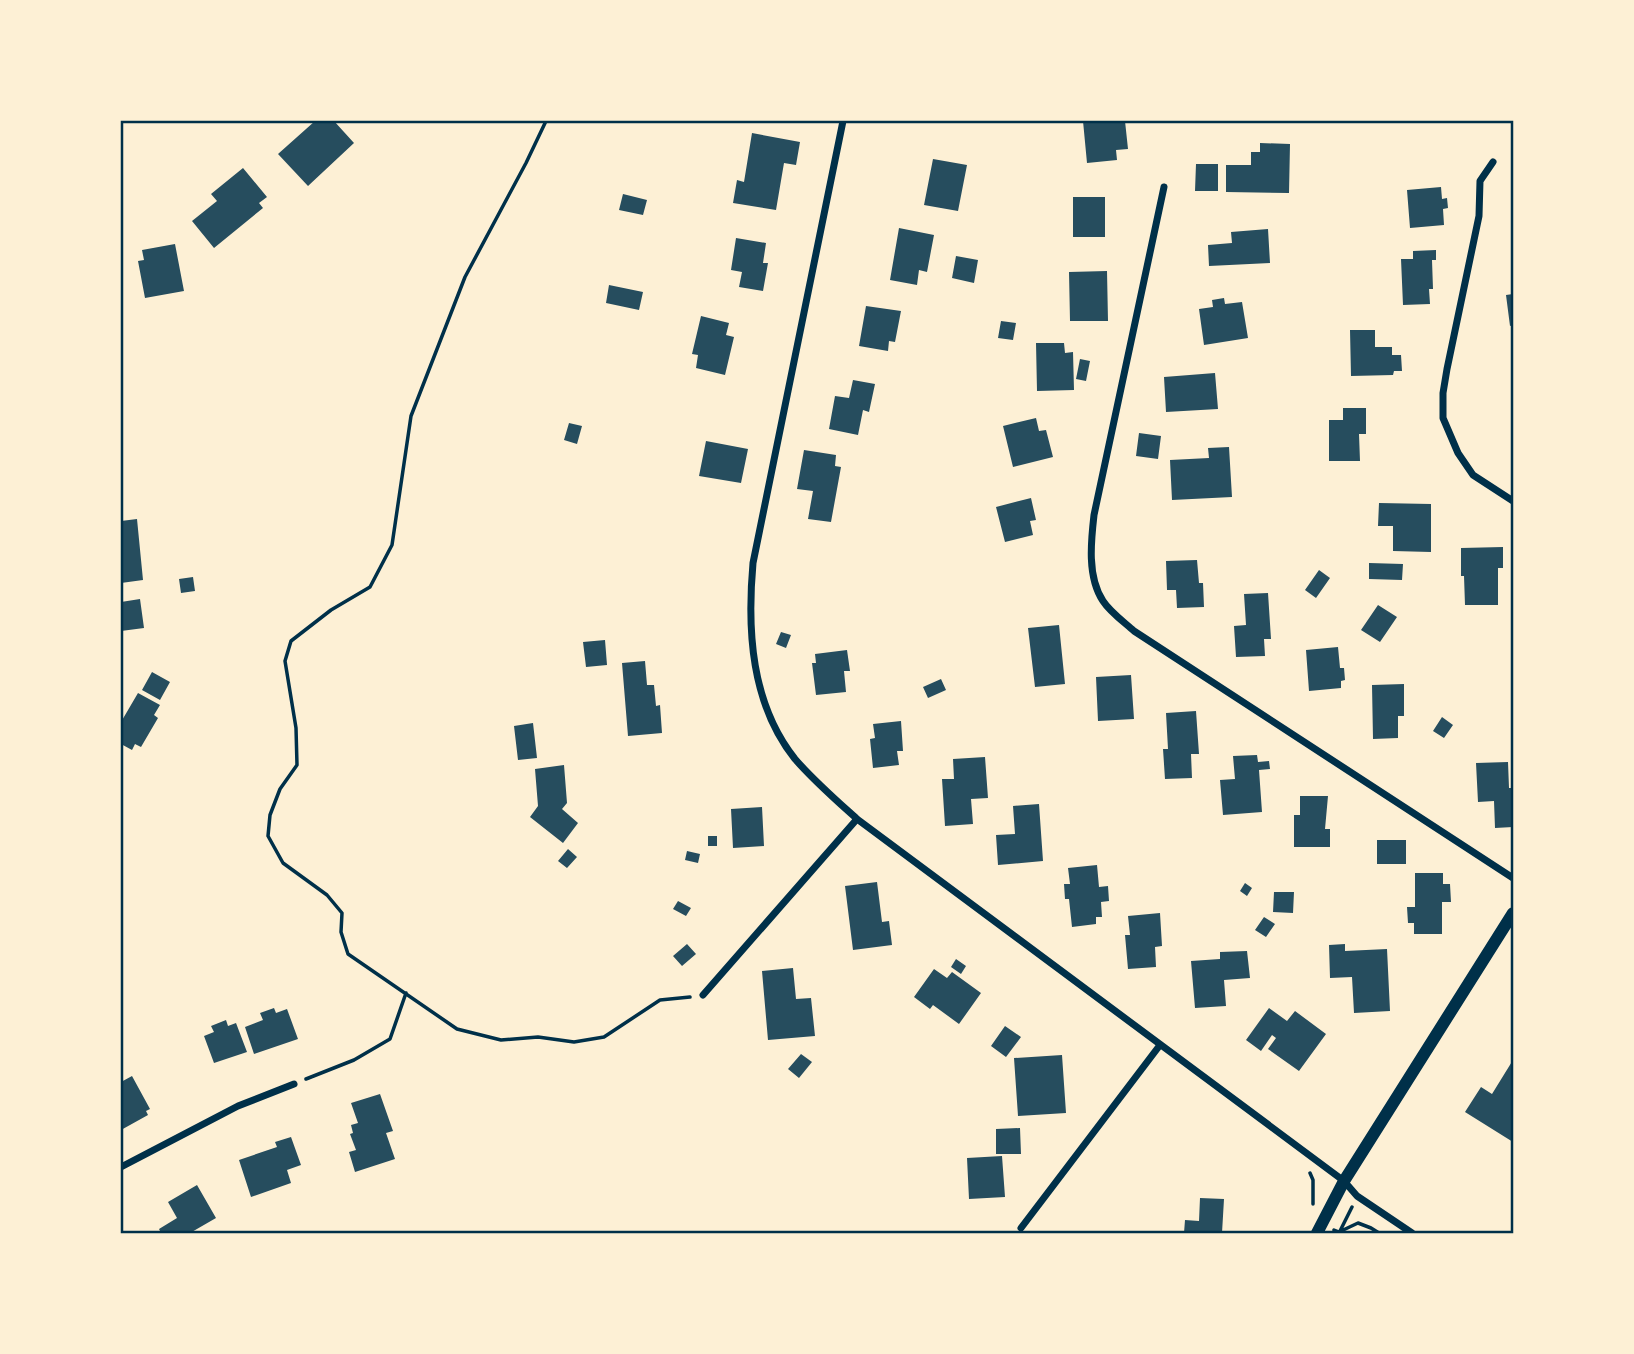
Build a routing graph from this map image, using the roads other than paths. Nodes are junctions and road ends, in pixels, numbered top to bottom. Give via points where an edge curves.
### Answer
1 (843, 121) edge
2 (1493, 162) dead end
3 (1164, 187) dead end
4 (1513, 501) edge
5 (857, 819) junction
6 (1513, 878) edge
7 (1513, 913) edge
8 (703, 995) road end
9 (1160, 1045) junction
10 (294, 1084) road end
11 (121, 1167) edge
12 (1344, 1181) junction
13 (1021, 1228) dead end
14 (1320, 1228) edge
15 (1412, 1233) edge

1 - 5 street via 762,510 749,607 757,680 772,719 794,757
2 - 4 street via 1480,181 1479,216 1447,369 1443,418 1458,453 1474,475
3 - 6 street via 1094,515 1092,571 1102,600 1134,631
5 - 8 street
5 - 9 street
7 - 12 street
9 - 12 street
9 - 13 street
10 - 11 street via 238,1105
12 - 14 street
12 - 15 street via 1357,1196

